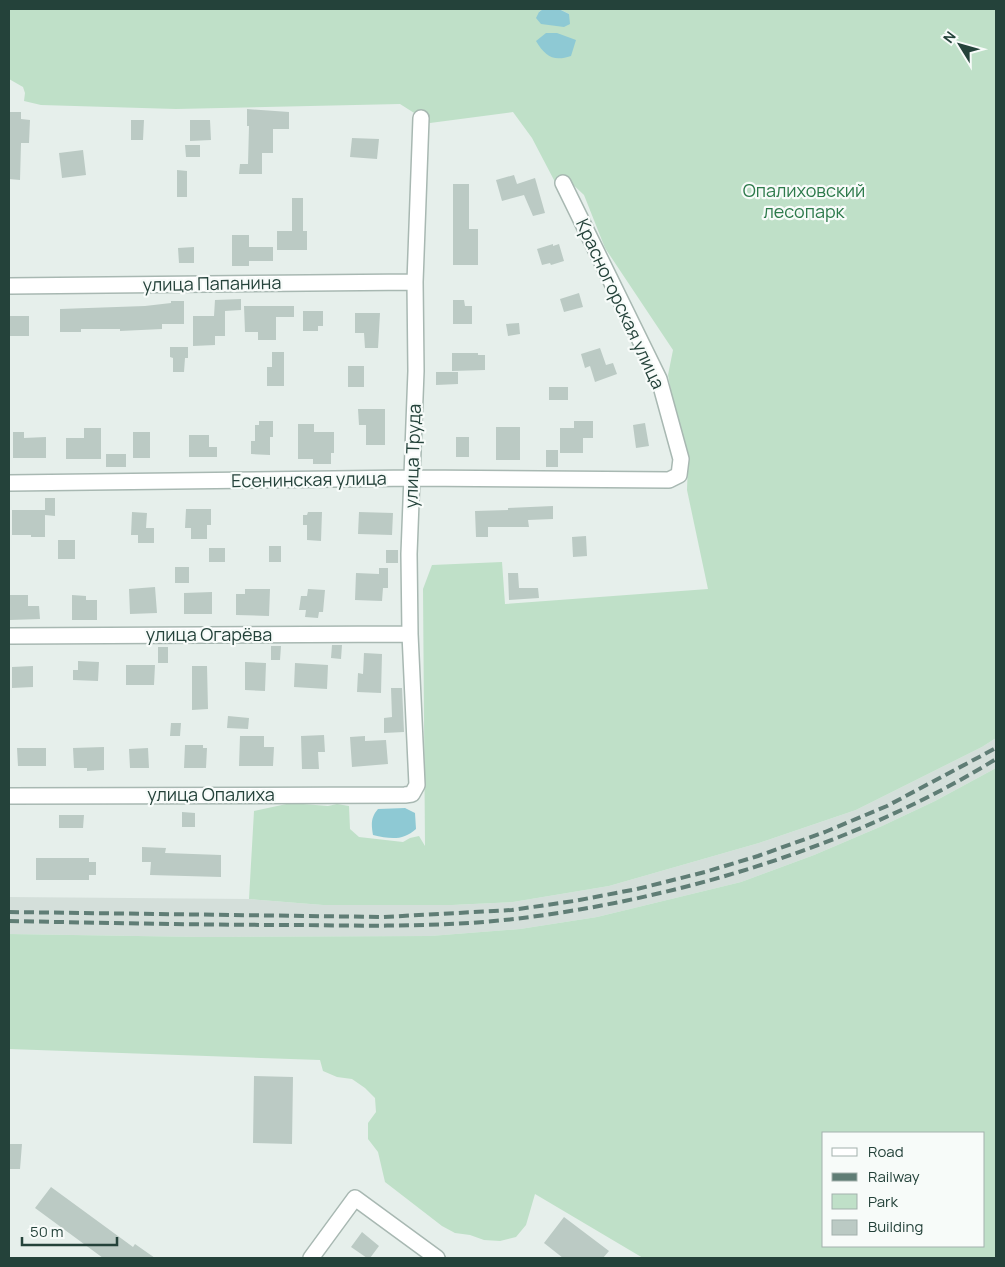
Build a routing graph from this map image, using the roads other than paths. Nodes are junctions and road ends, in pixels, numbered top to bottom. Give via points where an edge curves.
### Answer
1 (421, 118) dead end
2 (563, 183) dead end
3 (415, 282) junction
4 (9, 286) edge
5 (412, 478) junction
6 (669, 480) joint
7 (9, 483) edge
8 (410, 634) junction
9 (9, 636) edge
10 (412, 794) joint
11 (9, 796) edge
12 (311, 1258) edge
13 (437, 1258) edge

1 - 3 street, улица Труда
2 - 6 street, Красногорская улица via 659,379 682,459 680,475
3 - 4 street, улица Папанина
3 - 5 street, улица Труда
5 - 6 street, Есенинская улица
5 - 7 street, Есенинская улица
5 - 8 street, улица Труда
8 - 9 street, улица Огарёва
8 - 10 street, улица Труда via 417,785
10 - 11 street, улица Опалиха
12 - 13 street via 355,1198

